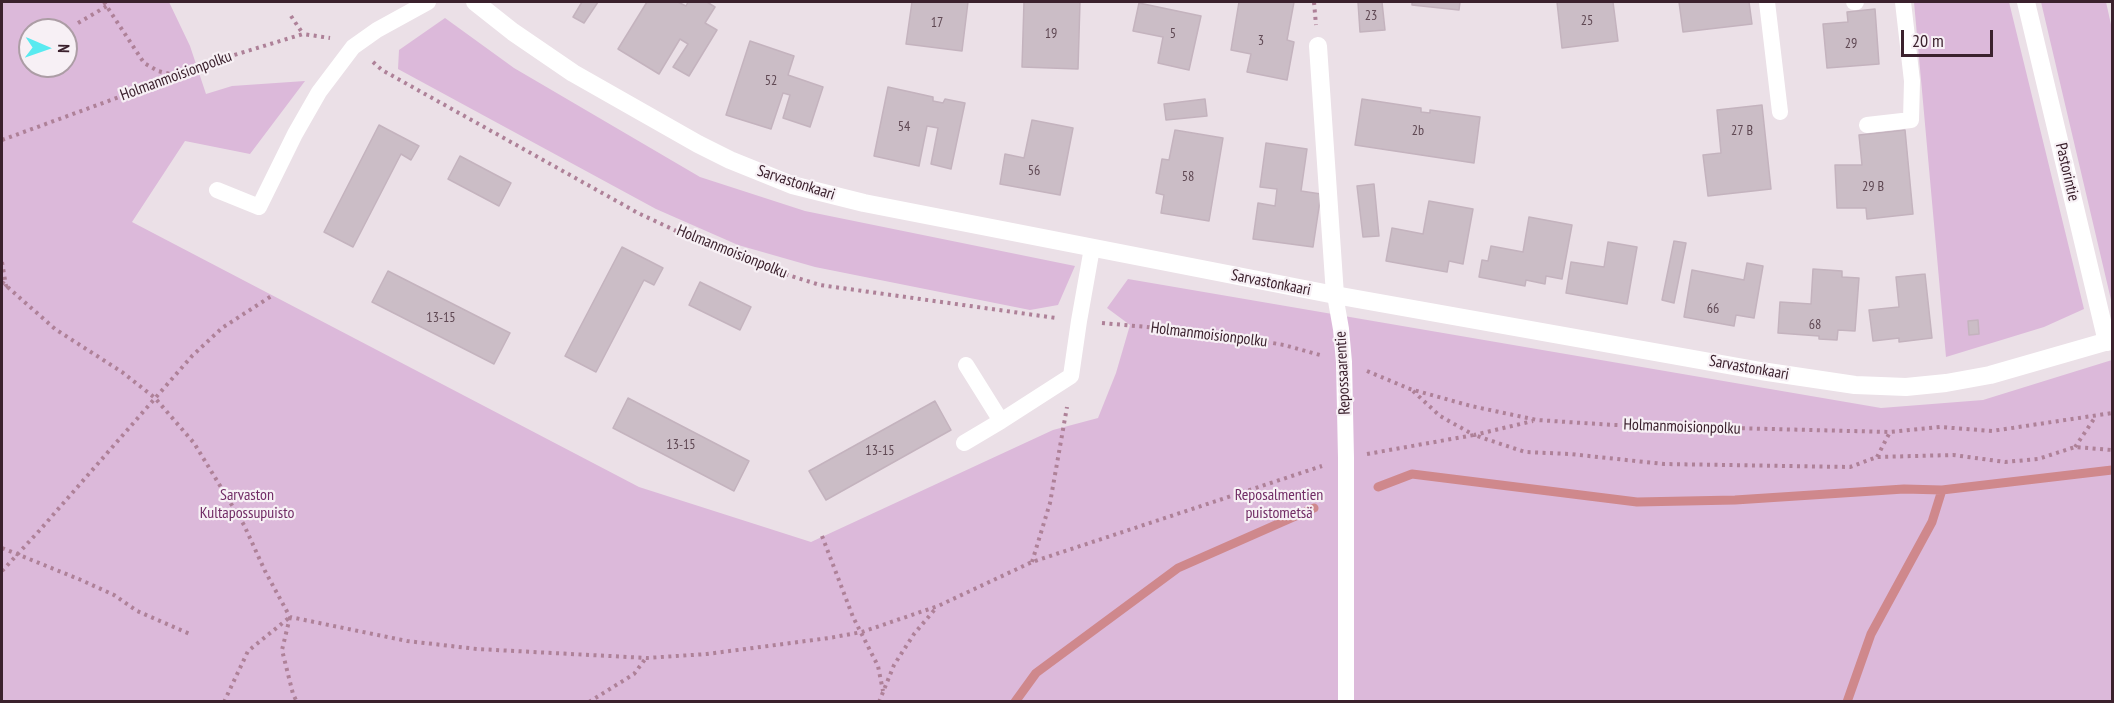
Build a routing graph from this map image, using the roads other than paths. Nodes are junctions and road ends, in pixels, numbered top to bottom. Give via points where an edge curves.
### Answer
1 (428, 2) edge
2 (476, 2) edge
3 (1767, 2) edge
4 (1903, 2) edge
5 (2026, 2) edge
6 (1318, 46) dead end
7 (1780, 112) dead end
8 (1867, 125) dead end
9 (217, 190) dead end
10 (1092, 248) junction
11 (1335, 295) junction
12 (2110, 341) edge
13 (966, 365) dead end
14 (1001, 421) junction
15 (964, 443) dead end
16 (1346, 702) edge

1 - 9 lane via 353,47 304,117 259,207
2 - 10 street, Sarvastonkaari via 573,73 698,144 763,174 864,203
3 - 7 lane
4 - 8 lane via 1912,81 1911,120
5 - 12 street, Pastorintie
6 - 11 street, Repossaarentie
10 - 11 street, Sarvastonkaari
10 - 14 lane via 1071,376
11 - 12 street, Sarvastonkaari via 1854,385 1906,387 1946,383 1990,375
11 - 16 lane, Repossaarentie via 1344,362
13 - 14 lane
14 - 15 lane

